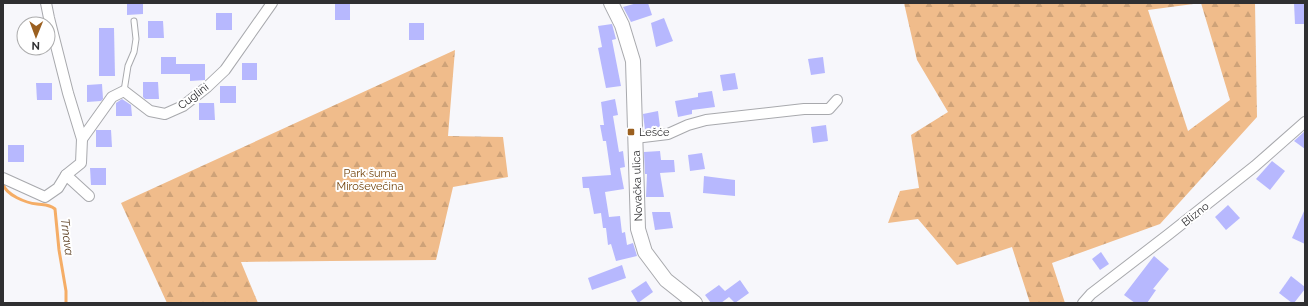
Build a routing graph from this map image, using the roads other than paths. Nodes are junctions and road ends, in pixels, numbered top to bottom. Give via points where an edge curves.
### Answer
1 (46, 3) edge
2 (272, 3) edge
3 (611, 3) edge
4 (134, 21) dead end
5 (124, 91) junction
6 (837, 100) dead end
7 (1305, 122) edge
8 (635, 138) junction
9 (82, 139) junction
10 (66, 175) junction
11 (5, 180) edge
12 (89, 196) dead end
13 (695, 303) edge
14 (1083, 303) edge

1 - 9 street
2 - 5 street, Cuglini via 225,70 183,106 165,114 150,111
3 - 8 street, Novačka ulica via 622,25 633,61
4 - 5 lane via 136,39
5 - 9 street via 112,97
6 - 8 street via 829,109 804,109 706,120 668,134
7 - 14 street, Blizno via 1255,166 1091,294
8 - 13 street, Novačka ulica via 638,229 646,252 666,280
9 - 10 street via 81,163
10 - 11 street via 58,188 45,197
10 - 12 street

